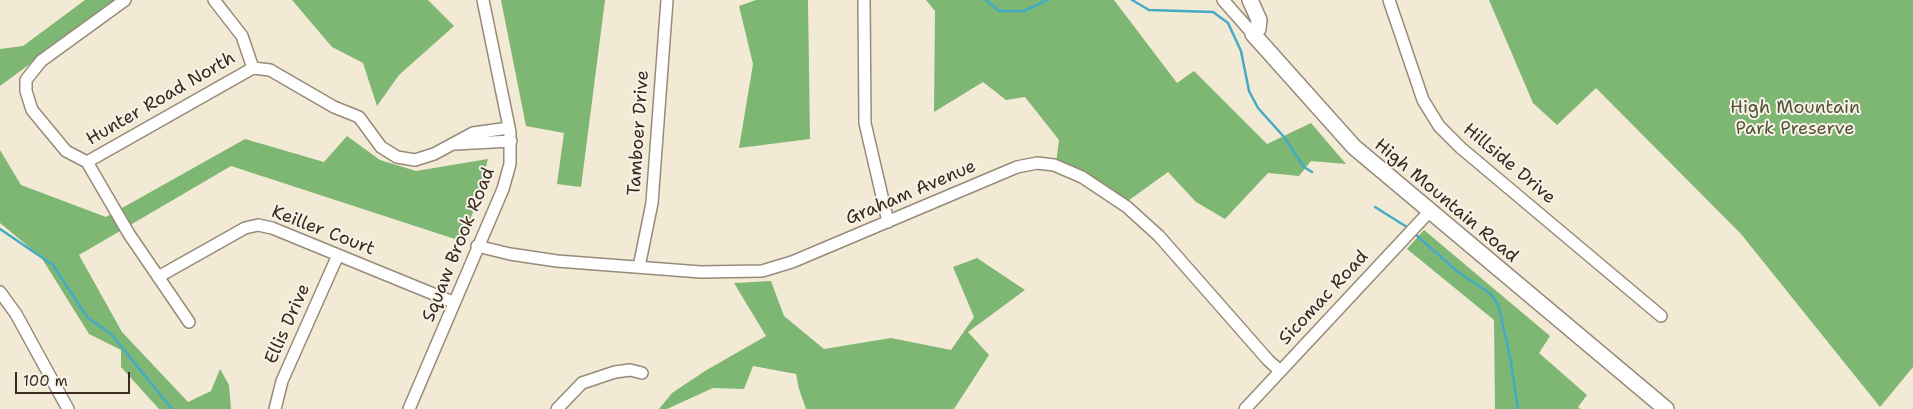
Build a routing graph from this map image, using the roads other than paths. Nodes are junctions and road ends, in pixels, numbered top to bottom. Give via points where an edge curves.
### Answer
1 (125, 0) edge
2 (214, 0) edge
3 (483, 0) edge
4 (667, 0) edge
5 (864, 0) edge
6 (1224, 0) edge
7 (1250, 0) edge
8 (1389, 0) edge
9 (1253, 34) junction
10 (253, 68) junction
11 (509, 128) junction
12 (511, 141) junction
13 (455, 144) junction
14 (87, 162) junction
15 (1429, 212) junction
16 (888, 222) junction
17 (477, 246) junction
18 (338, 255) junction
19 (639, 267) junction
20 (158, 277) junction
21 (0, 292) edge
22 (453, 302) junction
23 (1661, 316) dead end
24 (189, 322) dead end
25 (1280, 370) junction
26 (642, 373) dead end
27 (68, 409) edge
28 (275, 409) edge
29 (409, 409) edge
30 (557, 409) edge
31 (1245, 409) edge
32 (1665, 409) edge

1 - 14 street, Hunter Road North via 41,61 26,80 32,110 66,151
2 - 10 street via 242,36
3 - 11 street, Squaw Brook Road
4 - 19 street, Tamboer Drive via 653,191
5 - 16 street via 865,123
6 - 9 street, High Mountain Road
7 - 9 main road via 1259,20 1258,29
8 - 23 street, Hillside Drive via 1423,100 1439,126
9 - 15 main road, High Mountain Road via 1354,147
10 - 13 street via 270,70 358,117 381,147 397,156 415,160
10 - 14 street, Hunter Road North
11 - 12 street, Squaw Brook Road
11 - 13 street via 466,135
12 - 13 street
12 - 17 street, Squaw Brook Road via 507,175
14 - 20 street, Hunter Road North
15 - 25 street, Sicomac Road
15 - 32 main road, High Mountain Road
16 - 19 street, Graham Avenue via 770,270 701,272
16 - 25 street, Graham Avenue via 1017,167 1037,163 1062,167 1127,207 1159,236
17 - 19 street, Graham Avenue via 538,259
17 - 22 street, Squaw Brook Road
18 - 20 street, Keiller Court via 258,225 244,228
18 - 22 street, Keiller Court
18 - 28 street, Ellis Drive via 282,381
20 - 24 street, Hunter Road North
21 - 27 street via 16,314
22 - 29 street, Squaw Brook Road
25 - 31 street, Sicomac Road
26 - 30 street via 630,370 615,372 582,383

